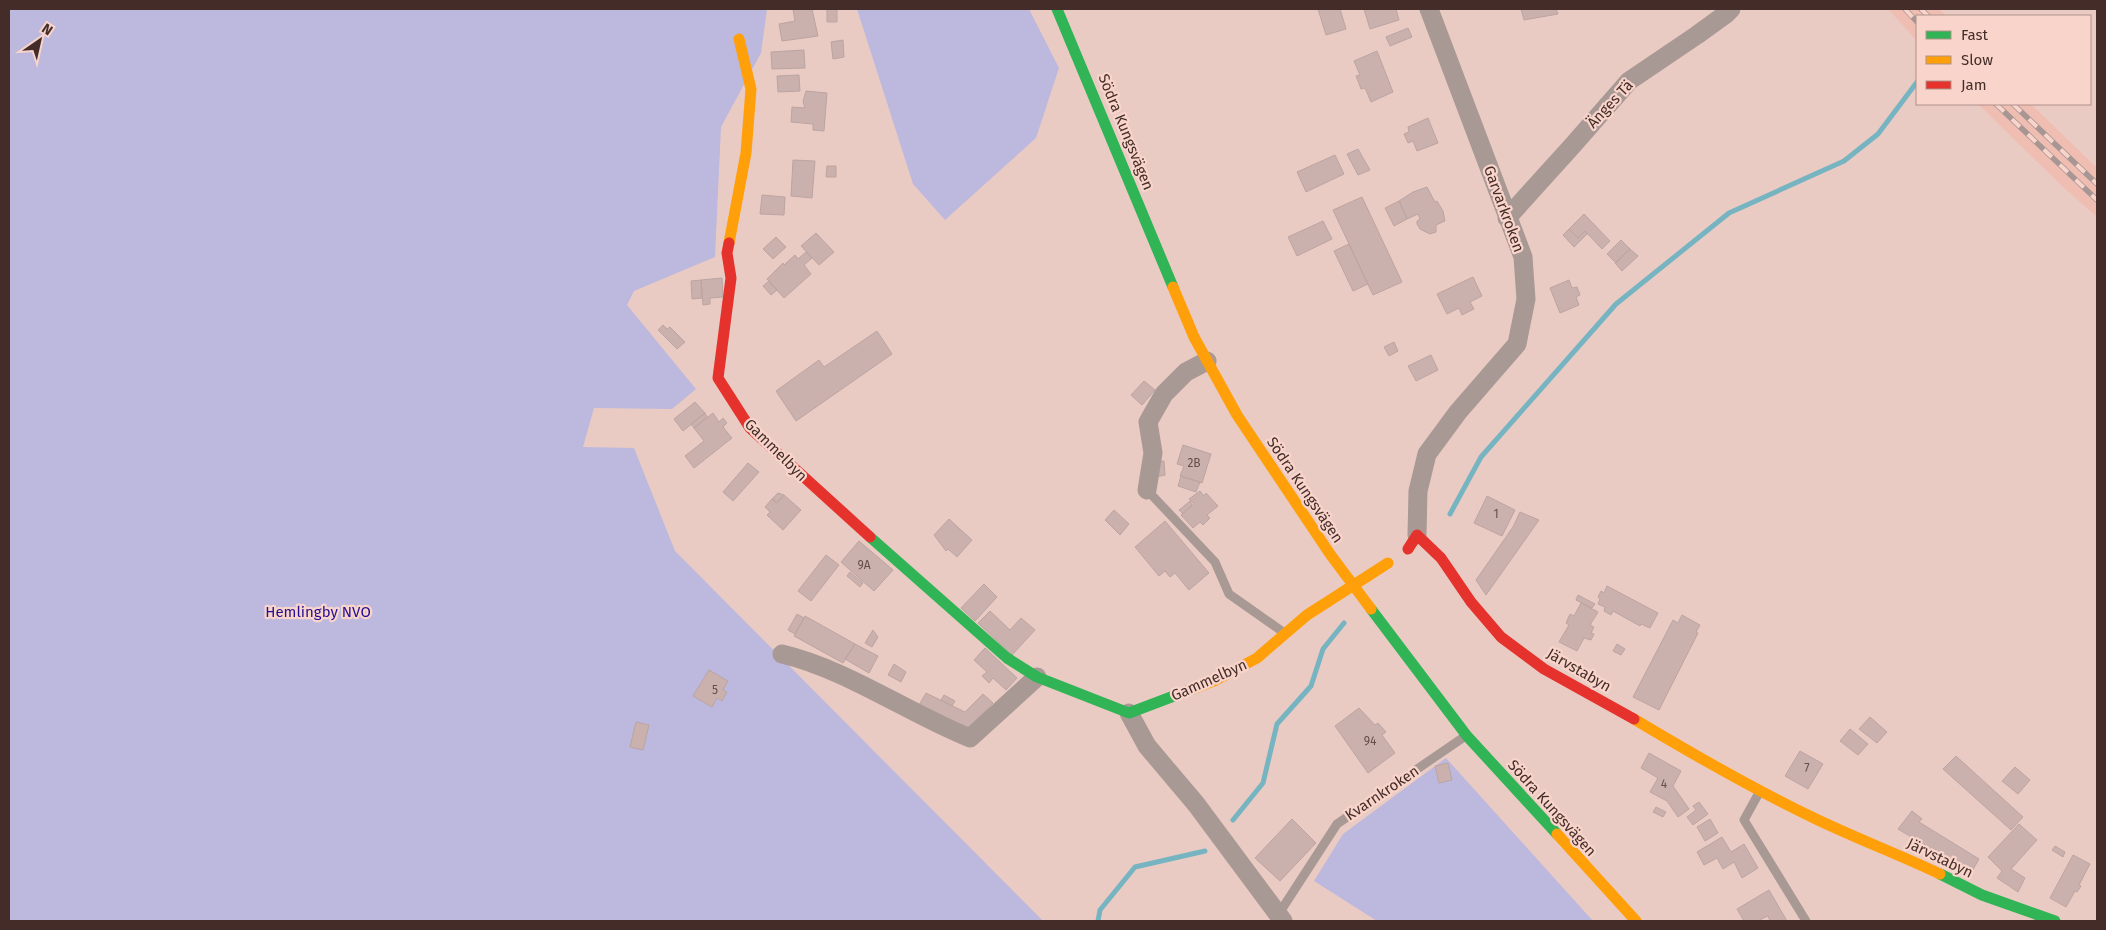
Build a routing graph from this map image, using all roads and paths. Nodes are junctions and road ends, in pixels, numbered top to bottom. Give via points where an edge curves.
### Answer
1 (1058, 9) edge
2 (1429, 9) edge
3 (1731, 9) edge
4 (739, 39) dead end
5 (1507, 218) junction
6 (1207, 361) junction
7 (1147, 490) joint
8 (1412, 542) joint
9 (1388, 563) dead end
10 (1353, 585) junction
11 (1286, 634) junction
12 (782, 654) dead end
13 (1037, 677) junction
14 (1129, 713) junction
15 (1467, 736) junction
16 (1760, 790) junction
17 (1280, 918) edge
18 (1636, 921) edge
19 (1806, 921) edge
20 (2055, 921) edge

1 - 6 street, Södra Kungsvägen
2 - 5 street, Garvarkroken
3 - 5 street, Änges Tä via 1628,81
4 - 13 street, Gammelbyn via 751,89 746,153 727,253 731,278 718,378 756,434 1007,658
5 - 8 street, Garvarkroken via 1523,257 1526,291 1517,344 1458,412 1427,454 1418,491
6 - 7 street via 1186,372 1164,394 1148,422 1153,453
6 - 10 street, Södra Kungsvägen via 1267,462
7 - 11 lane via 1215,562 1229,594
8 - 16 street, Järvstabyn via 1441,558 1501,637 1537,664
9 - 10 street, Gammelbyn
10 - 11 street, Gammelbyn via 1307,615
10 - 15 street, Södra Kungsvägen
11 - 14 street, Gammelbyn via 1257,658 1216,680
12 - 13 street via 800,658 852,681 941,727 970,738
13 - 14 street, Gammelbyn
14 - 17 street, Kvarnkroken via 1147,746 1196,804
15 - 17 lane, Kvarnkroken via 1338,824
15 - 18 street, Södra Kungsvägen
16 - 19 lane via 1744,820
16 - 20 street, Järvstabyn via 1982,896

